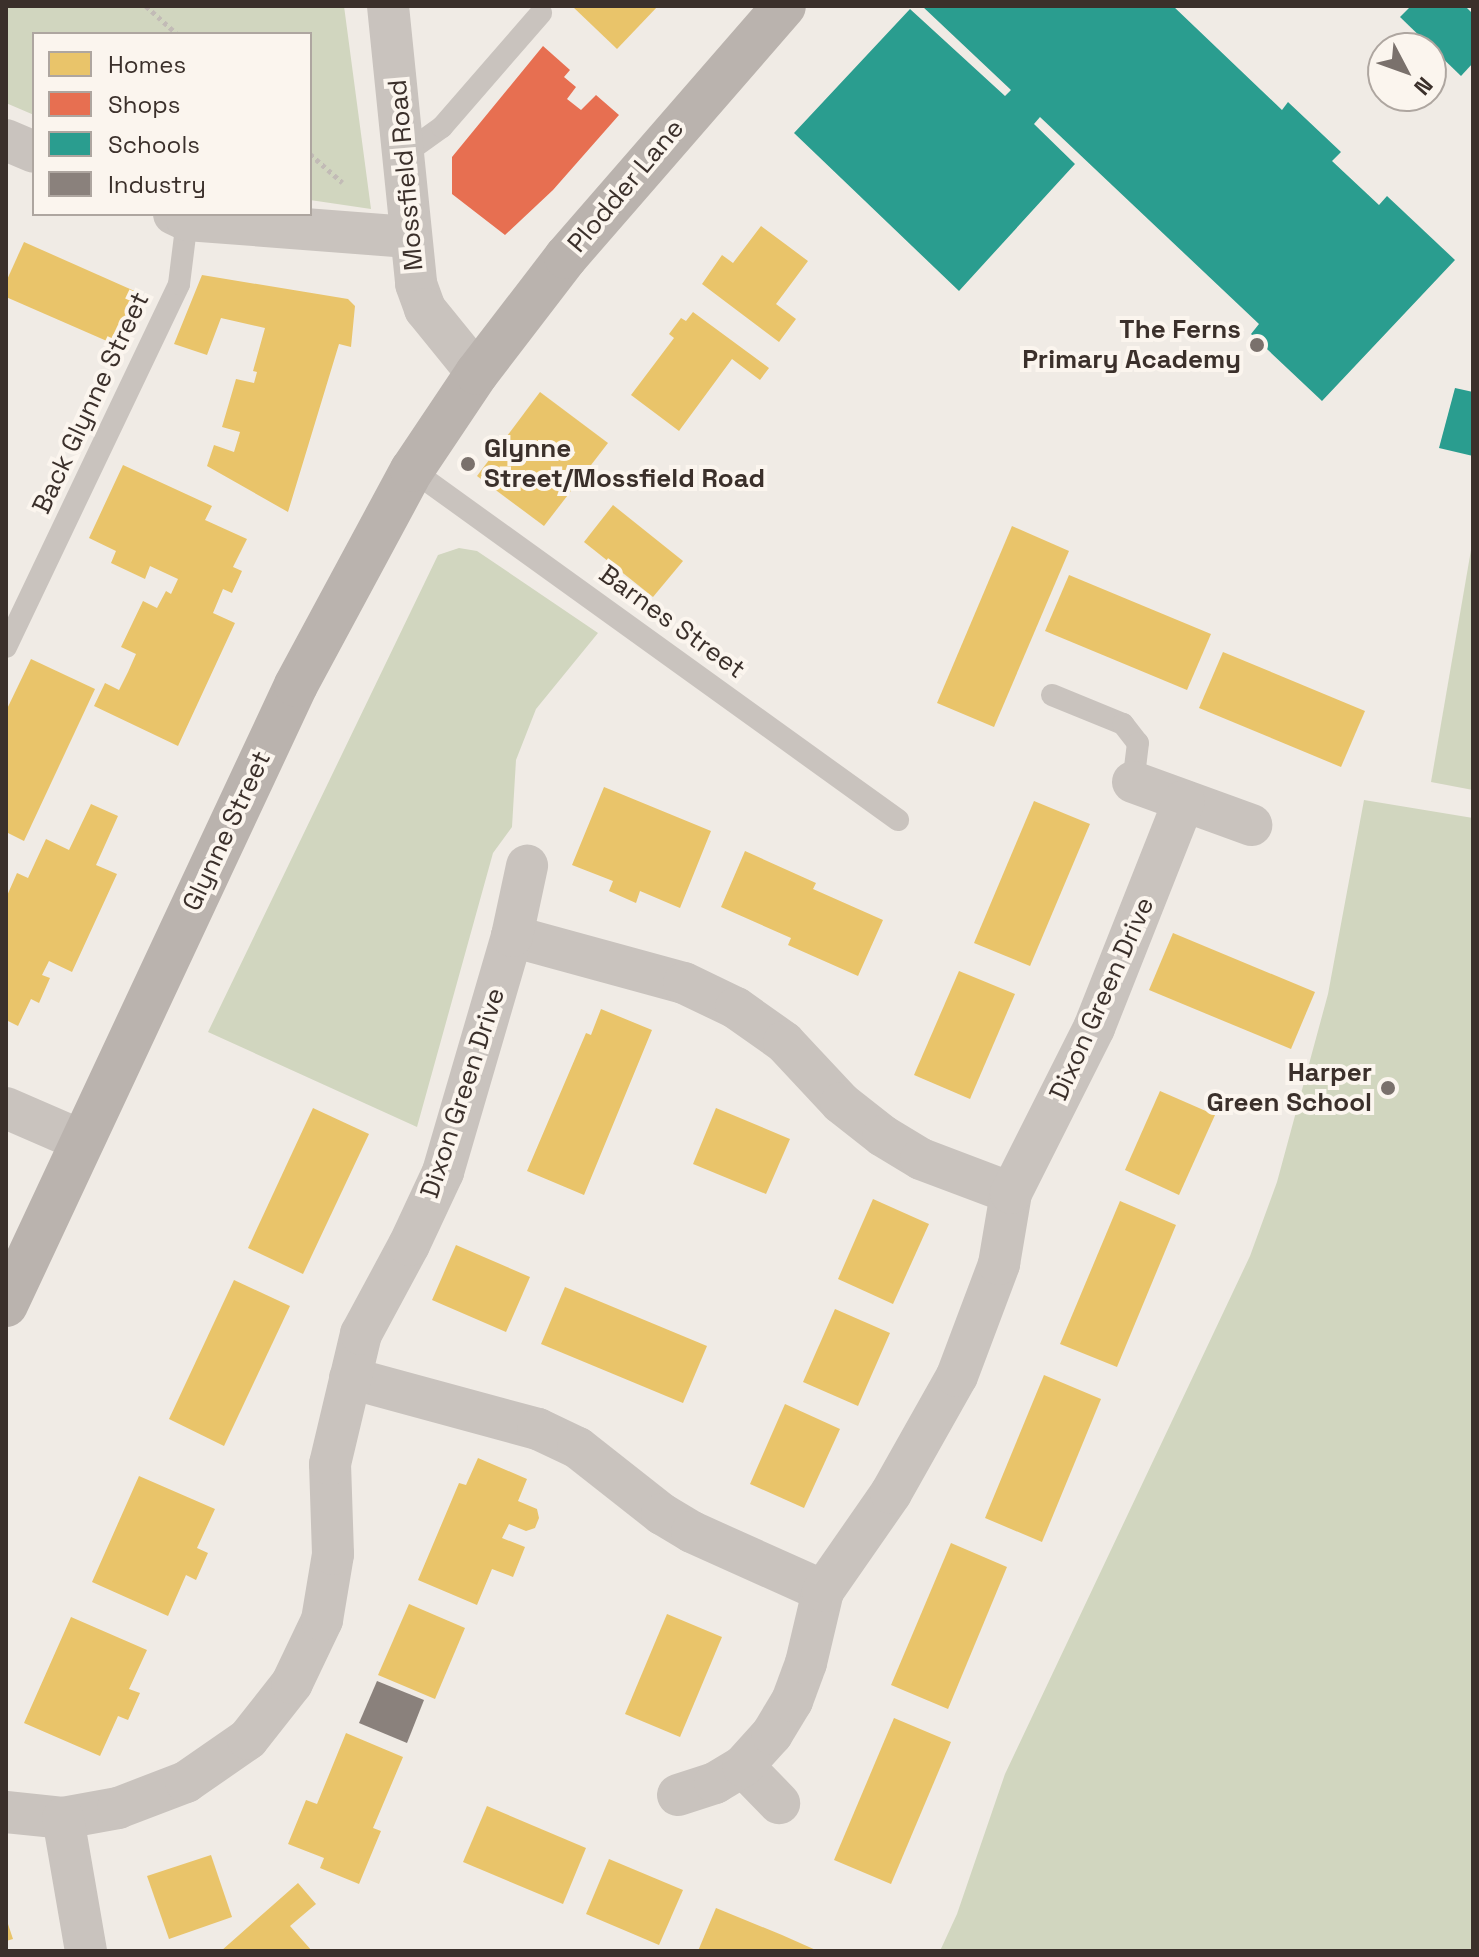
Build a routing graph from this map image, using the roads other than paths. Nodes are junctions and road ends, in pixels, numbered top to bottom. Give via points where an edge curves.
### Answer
1 (388, 6) edge
2 (784, 6) edge
3 (541, 13) dead end
4 (6, 140) edge
5 (32, 151) edge
6 (403, 155) junction
7 (181, 217) edge
8 (408, 237) junction
9 (477, 373) junction
10 (412, 470) junction
11 (6, 647) edge
12 (1052, 695) dead end
13 (1133, 782) joint
14 (1184, 801) junction
15 (898, 820) dead end
16 (1251, 825) dead end
17 (527, 866) dead end
18 (512, 936) junction
19 (6, 1108) edge
20 (82, 1141) junction
21 (1011, 1193) junction
22 (6, 1305) edge
23 (350, 1378) junction
24 (823, 1591) junction
25 (743, 1766) junction
26 (678, 1795) dead end
27 (779, 1803) dead end
28 (6, 1812) edge
29 (63, 1818) junction
30 (86, 1951) edge

1 - 6 street, Mossfield Road
2 - 9 main road, Plodder Lane via 566,257
3 - 6 lane via 442,127
4 - 5 street
6 - 8 street, Mossfield Road
7 - 8 street
7 - 11 lane, Back Glynne Street via 179,284
8 - 9 street, Mossfield Road via 425,309
9 - 10 main road, Glynne Street
10 - 15 lane, Barnes Street
10 - 20 main road, Glynne Street via 296,685
12 - 13 lane via 1123,724 1138,743
13 - 14 street
14 - 16 street
14 - 21 street, Dixon Green Drive via 1094,1028
17 - 18 street, Dixon Green Drive
18 - 21 street via 684,983 736,1008 784,1042 841,1103 883,1136 921,1159
18 - 23 street, Dixon Green Drive via 443,1172 369,1314
19 - 20 street
20 - 22 main road, Glynne Street
21 - 24 street, Dixon Green Drive via 999,1264 957,1376 891,1493
23 - 24 street via 538,1429 578,1448 692,1532
23 - 29 street, Dixon Green Drive via 330,1464 333,1554 322,1620 292,1683 248,1739 186,1782 118,1808
24 - 25 street, Dixon Green Drive via 792,1701
25 - 26 street, Dixon Green Drive via 715,1783
25 - 27 street
28 - 29 street, Dixon Green Drive
29 - 30 street

